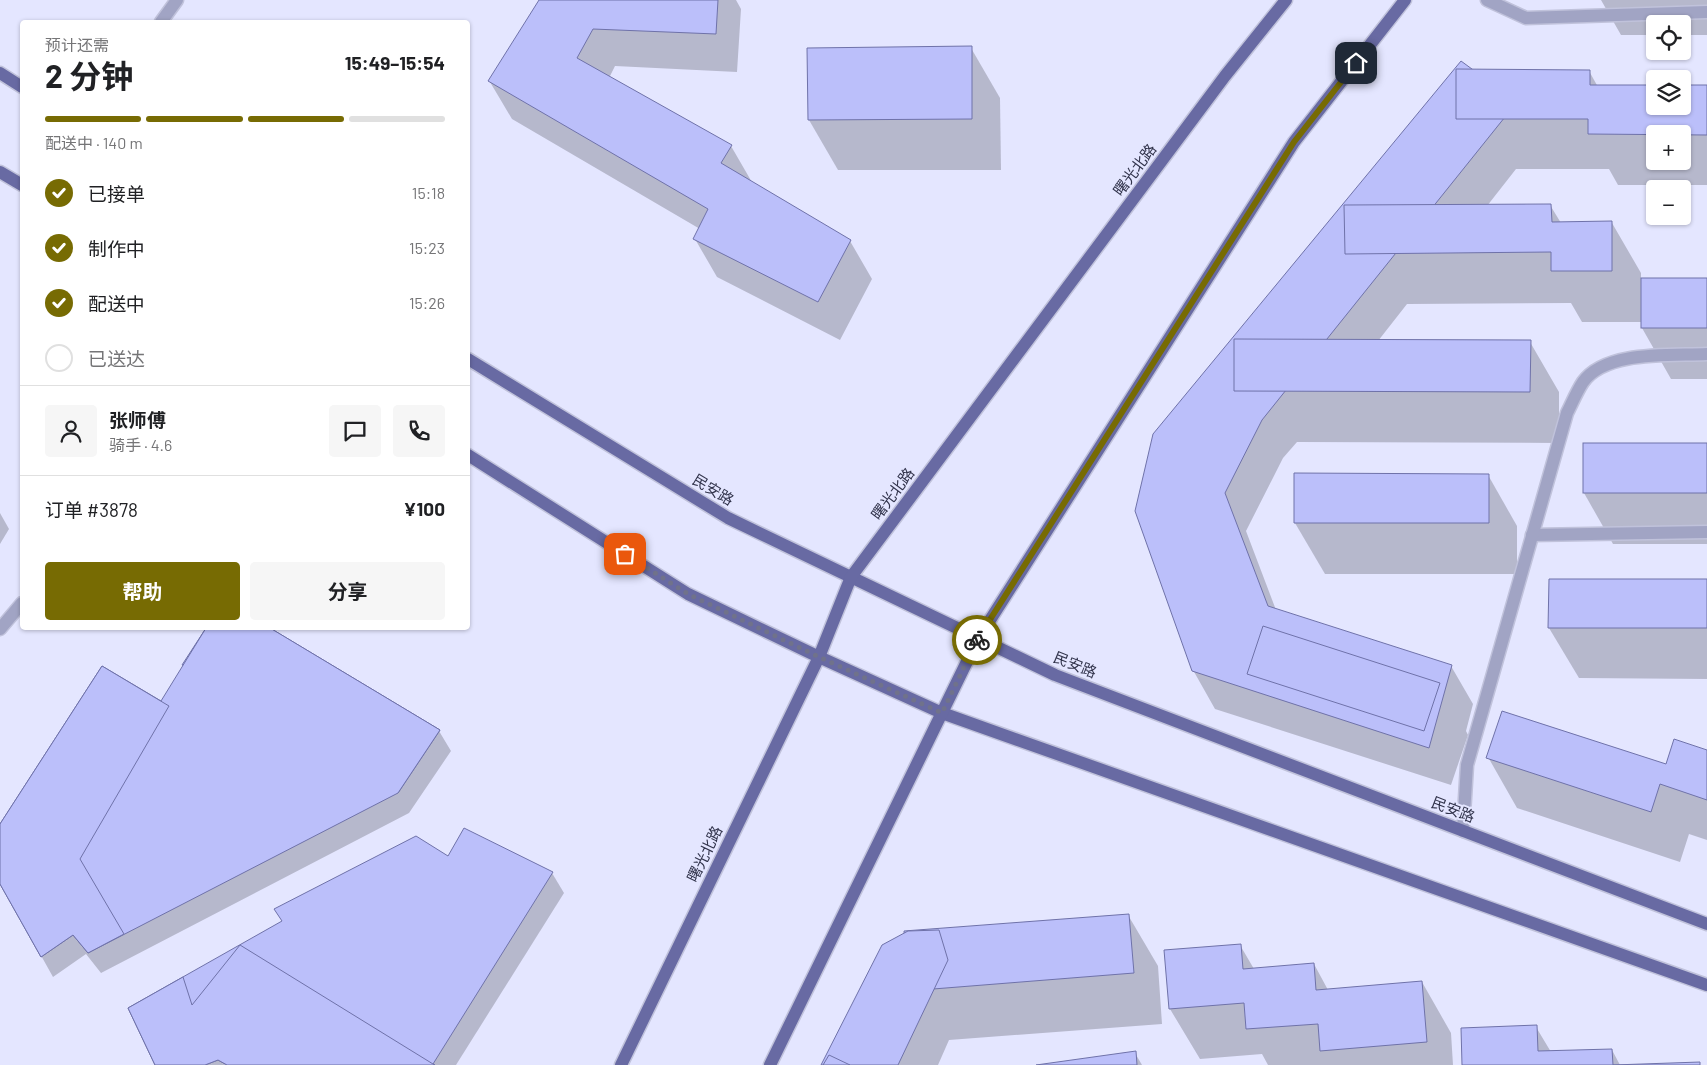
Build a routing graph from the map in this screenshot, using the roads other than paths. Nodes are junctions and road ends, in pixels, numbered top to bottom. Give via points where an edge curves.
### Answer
1 (177, 0) edge
2 (1286, 0) edge
3 (1404, 0) edge
4 (1487, 0) edge
5 (1707, 12) edge
6 (162, 20) edge
7 (0, 73) edge
8 (20, 86) edge
9 (0, 172) edge
10 (20, 184) edge
11 (1707, 354) edge
12 (470, 360) edge
13 (470, 456) edge
14 (1707, 532) edge
15 (1532, 535) junction
16 (851, 578) junction
17 (20, 605) edge
18 (0, 629) edge
19 (978, 639) junction
20 (819, 657) junction
21 (942, 713) junction
22 (1463, 831) junction
23 (1707, 924) edge
24 (1707, 985) edge
25 (621, 1065) edge
26 (770, 1065) edge

1 - 6 street
2 - 16 main road, 曙光北路 via 1225,76
3 - 19 main road via 1294,142
4 - 5 street via 1526,18
7 - 8 main road
9 - 10 main road
11 - 15 street via 1624,358 1601,365 1584,381 1567,413
12 - 16 main road, 民安路 via 728,518
13 - 20 main road via 688,594
14 - 15 street
15 - 22 street via 1467,766
16 - 19 main road, 民安路
16 - 20 main road, 曙光北路
17 - 18 street
19 - 21 main road
19 - 22 main road, 民安路 via 1055,676
20 - 21 main road
20 - 25 main road, 曙光北路
21 - 24 main road
21 - 26 main road
22 - 23 main road, 民安路

